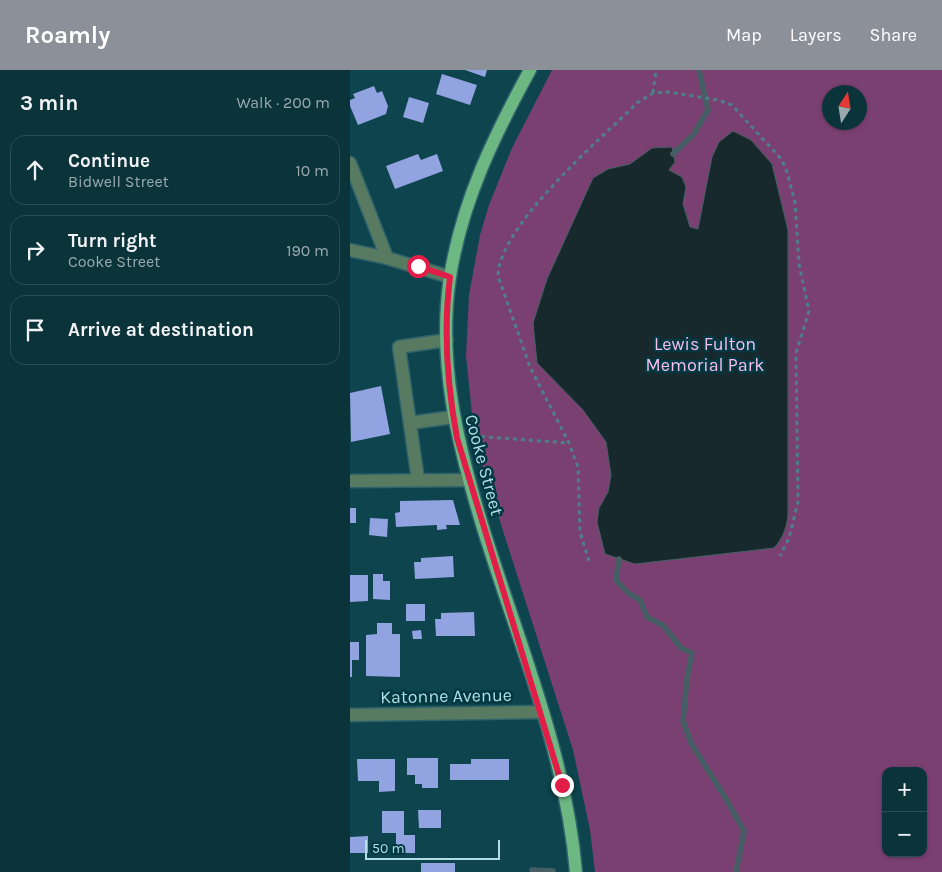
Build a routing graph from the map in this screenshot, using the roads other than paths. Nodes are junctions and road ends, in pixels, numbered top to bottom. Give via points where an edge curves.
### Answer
1 (530, 70) edge
2 (350, 163) edge
3 (350, 250) edge
4 (387, 258) junction
5 (450, 277) junction
6 (446, 340) junction
7 (453, 418) junction
8 (410, 423) junction
9 (418, 480) junction
10 (468, 480) junction
11 (350, 481) edge
12 (542, 712) junction
13 (350, 715) edge
14 (576, 872) edge

1 - 5 main road, Cooke Street via 480,168
2 - 4 street
3 - 4 street
4 - 5 street
5 - 6 main road, Cooke Street
6 - 7 main road, Cooke Street
6 - 8 street via 399,347
7 - 8 street
7 - 10 main road, Cooke Street
8 - 9 street
9 - 10 street
9 - 11 street
10 - 12 main road, Cooke Street
12 - 13 street, Katonne Avenue
12 - 14 main road, Cooke Street via 564,793

